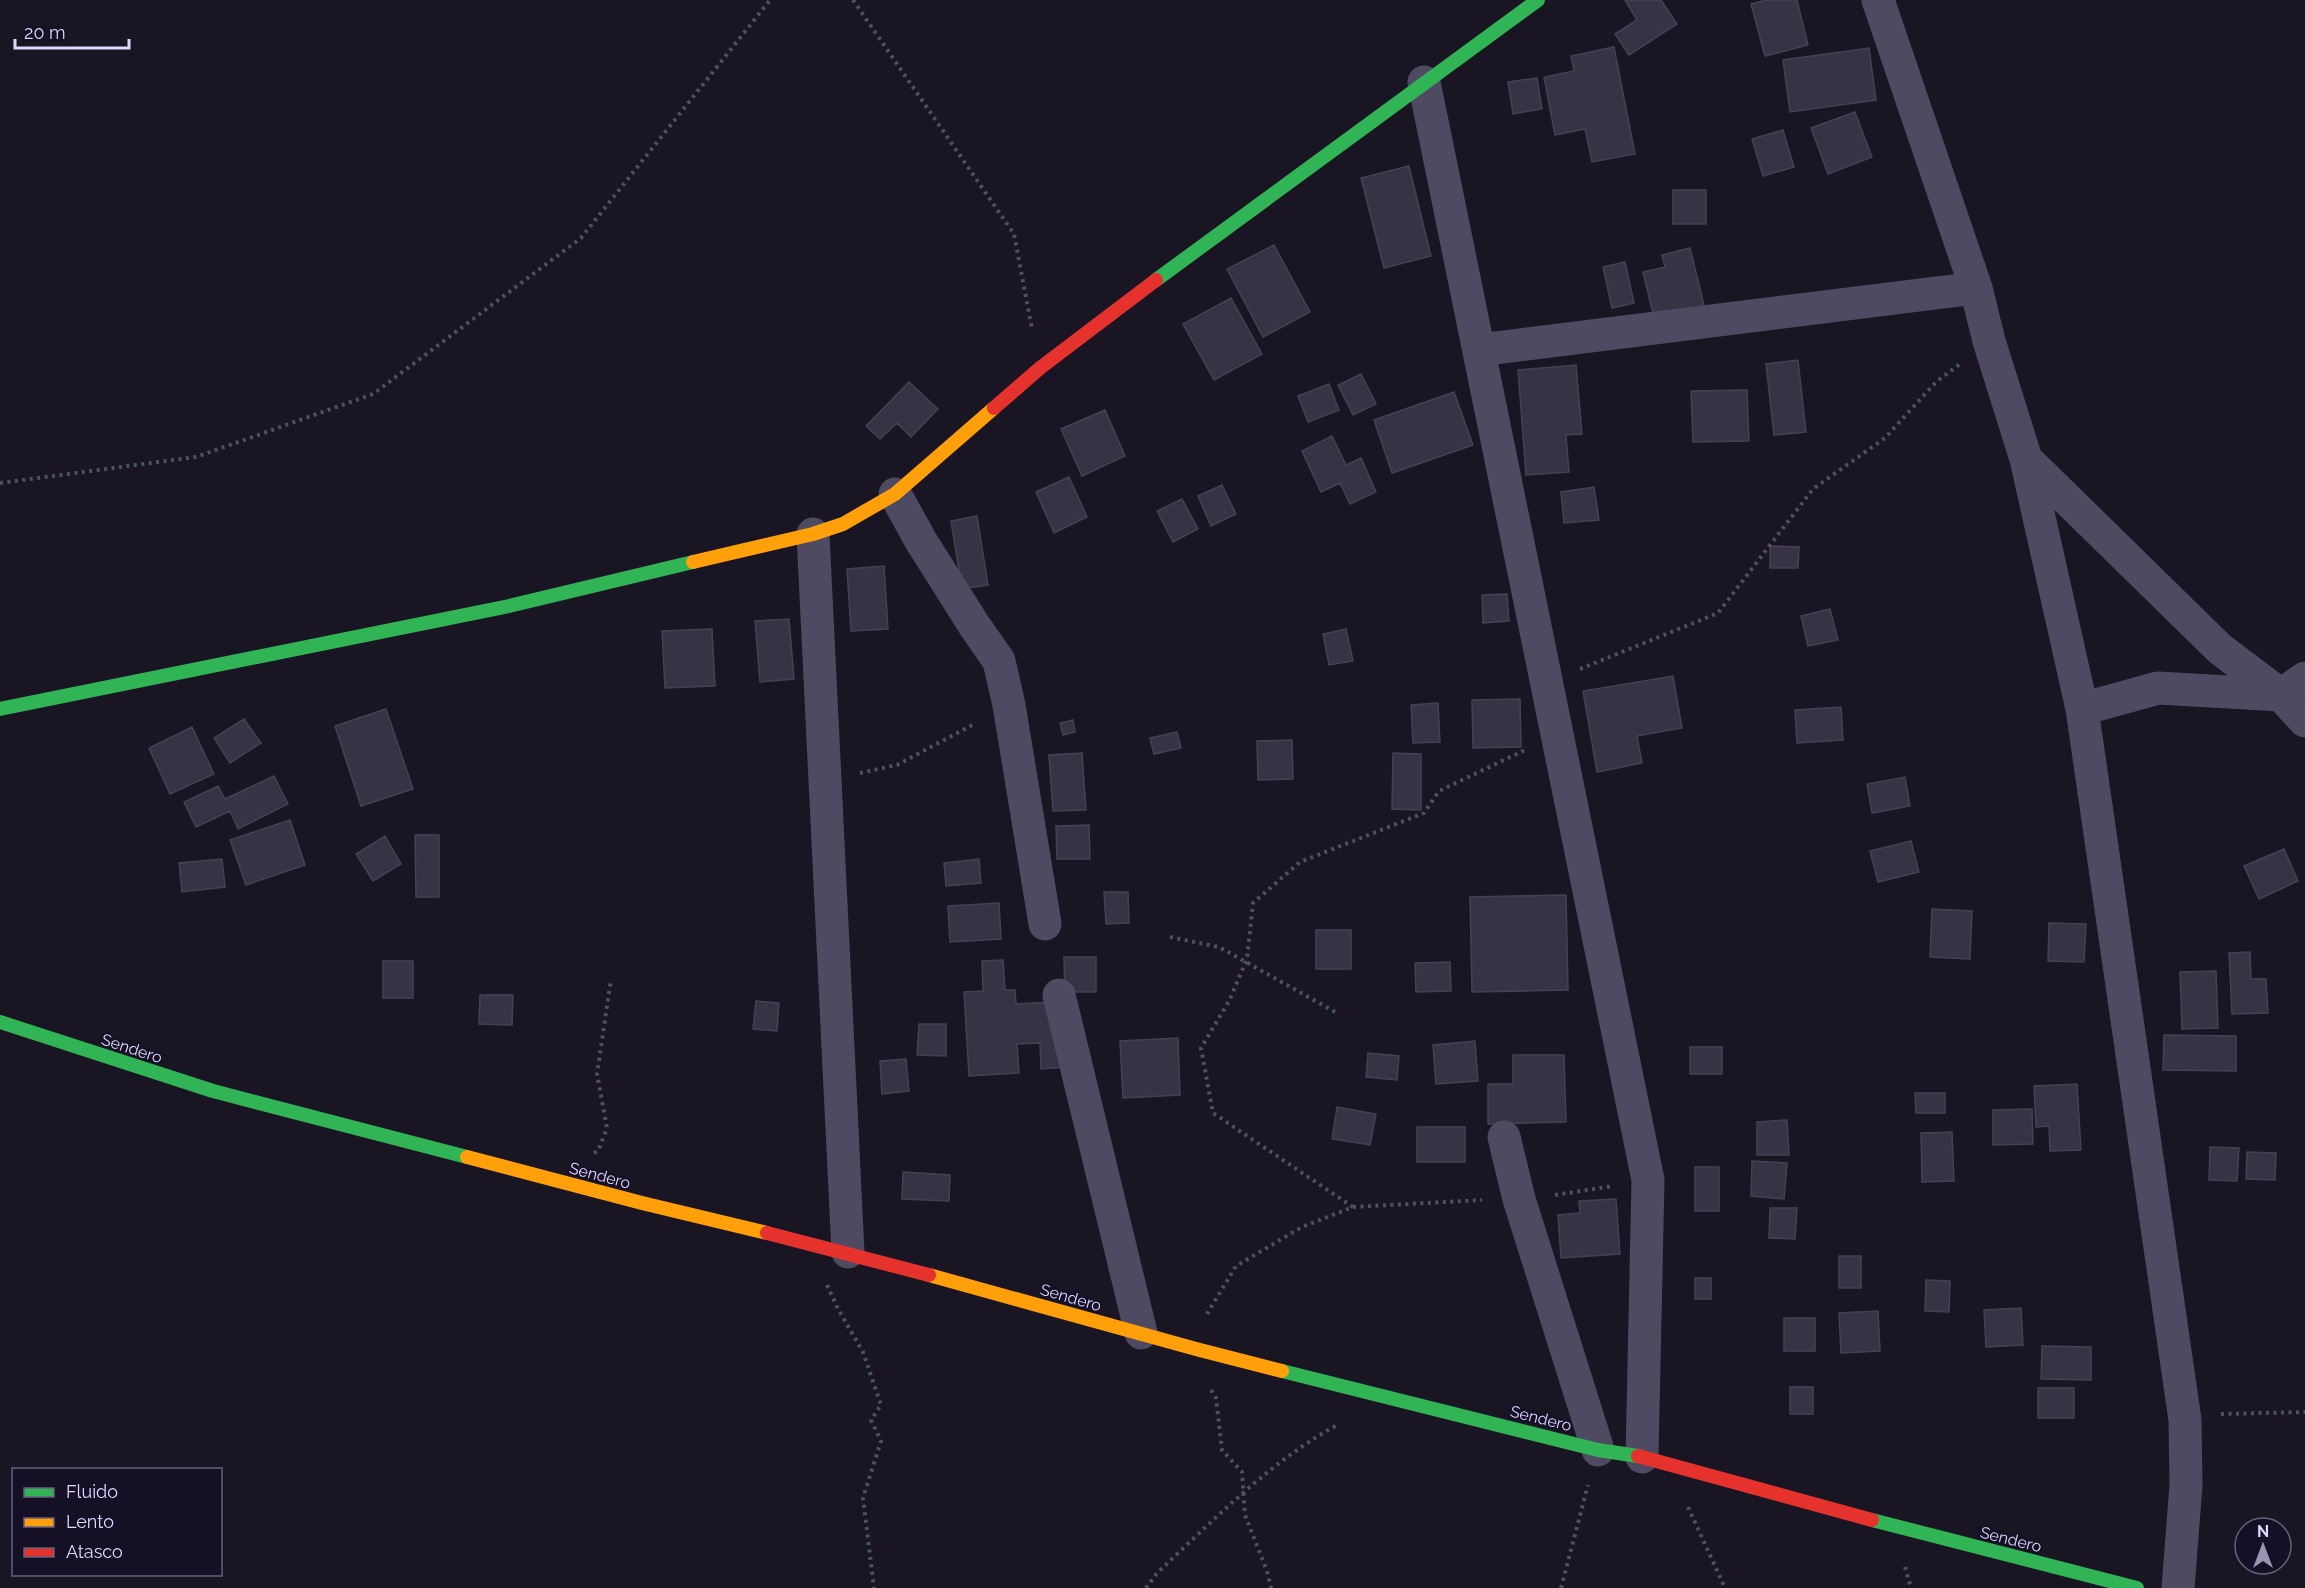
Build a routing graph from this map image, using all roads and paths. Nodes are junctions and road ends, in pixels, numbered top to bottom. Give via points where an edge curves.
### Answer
1 (770, 0) edge
2 (853, 0) edge
3 (1538, 0) edge
4 (1878, 0) edge
5 (1424, 82) junction
6 (1976, 288) junction
7 (1989, 341) junction
8 (1479, 350) junction
9 (1040, 369) junction
10 (2026, 459) junction
11 (0, 483) edge
12 (895, 494) junction
13 (813, 534) junction
14 (1569, 674) dead end
15 (2293, 687) edge
16 (1009, 705) junction
17 (0, 709) edge
18 (2082, 709) junction
19 (2305, 721) edge
20 (1558, 735) junction
21 (824, 782) junction
22 (1045, 924) dead end
23 (1170, 937) dead end
24 (1246, 962) junction
25 (610, 979) dead end
26 (1059, 995) dead end
27 (1337, 1013) dead end
28 (0, 1022) edge
29 (1504, 1137) dead end
30 (554, 1180) junction
31 (1648, 1180) junction
32 (1519, 1199) junction
33 (1353, 1207) junction
34 (809, 1243) junction
35 (848, 1252) junction
36 (1141, 1333) junction
37 (1196, 1348) junction
38 (1389, 1396) junction
39 (2305, 1412) edge
40 (2185, 1420) junction
41 (1598, 1450) junction
42 (1642, 1457) junction
43 (1243, 1493) junction
44 (1685, 1500) dead end
45 (874, 1588) edge
46 (1146, 1588) edge
47 (1270, 1588) edge
48 (1561, 1588) edge
49 (1725, 1588) edge
50 (2137, 1588) edge
51 (2178, 1588) edge

1 - 11 path via 581,238 373,394 196,457
2 - 9 path via 1014,234
3 - 5 main road
4 - 6 street
5 - 8 street
5 - 9 main road
6 - 7 street
6 - 8 street
7 - 10 street
7 - 14 path via 1936,382 1885,438 1813,489 1718,613
8 - 20 street
9 - 12 main road
10 - 15 street via 2220,649
10 - 18 street
12 - 13 main road via 843,524
12 - 16 street via 999,661
13 - 17 main road via 509,606
13 - 21 street
15 - 18 street via 2158,688
15 - 19 street
16 - 21 path via 897,765
16 - 22 street
18 - 40 street
20 - 24 path via 1439,791 1424,813 1300,862 1253,903
20 - 31 street
21 - 35 street
23 - 24 path via 1220,947
24 - 27 path
24 - 33 path via 1229,1001 1201,1048 1213,1113
25 - 30 path via 597,1074 607,1128 598,1151
26 - 36 street
28 - 30 main road, Sendero via 213,1091
29 - 32 street
30 - 34 main road, Sendero
31 - 32 path
31 - 42 street
32 - 33 path
32 - 41 street
33 - 37 path via 1302,1227 1236,1266 1201,1324
34 - 35 main road, Sendero
34 - 45 path via 838,1309 863,1352 881,1406 871,1420 881,1442 863,1498
35 - 36 main road, Sendero
36 - 37 main road, Sendero
37 - 38 main road, Sendero
37 - 43 path via 1191,1364 1216,1398 1222,1450 1242,1472
38 - 41 main road, Sendero
38 - 43 path via 1323,1432
39 - 40 path via 2231,1412
40 - 51 street via 2186,1485
41 - 42 main road, Sendero
41 - 48 path
42 - 50 main road, Sendero
43 - 46 path via 1157,1573
43 - 47 path via 1245,1515
44 - 49 path

